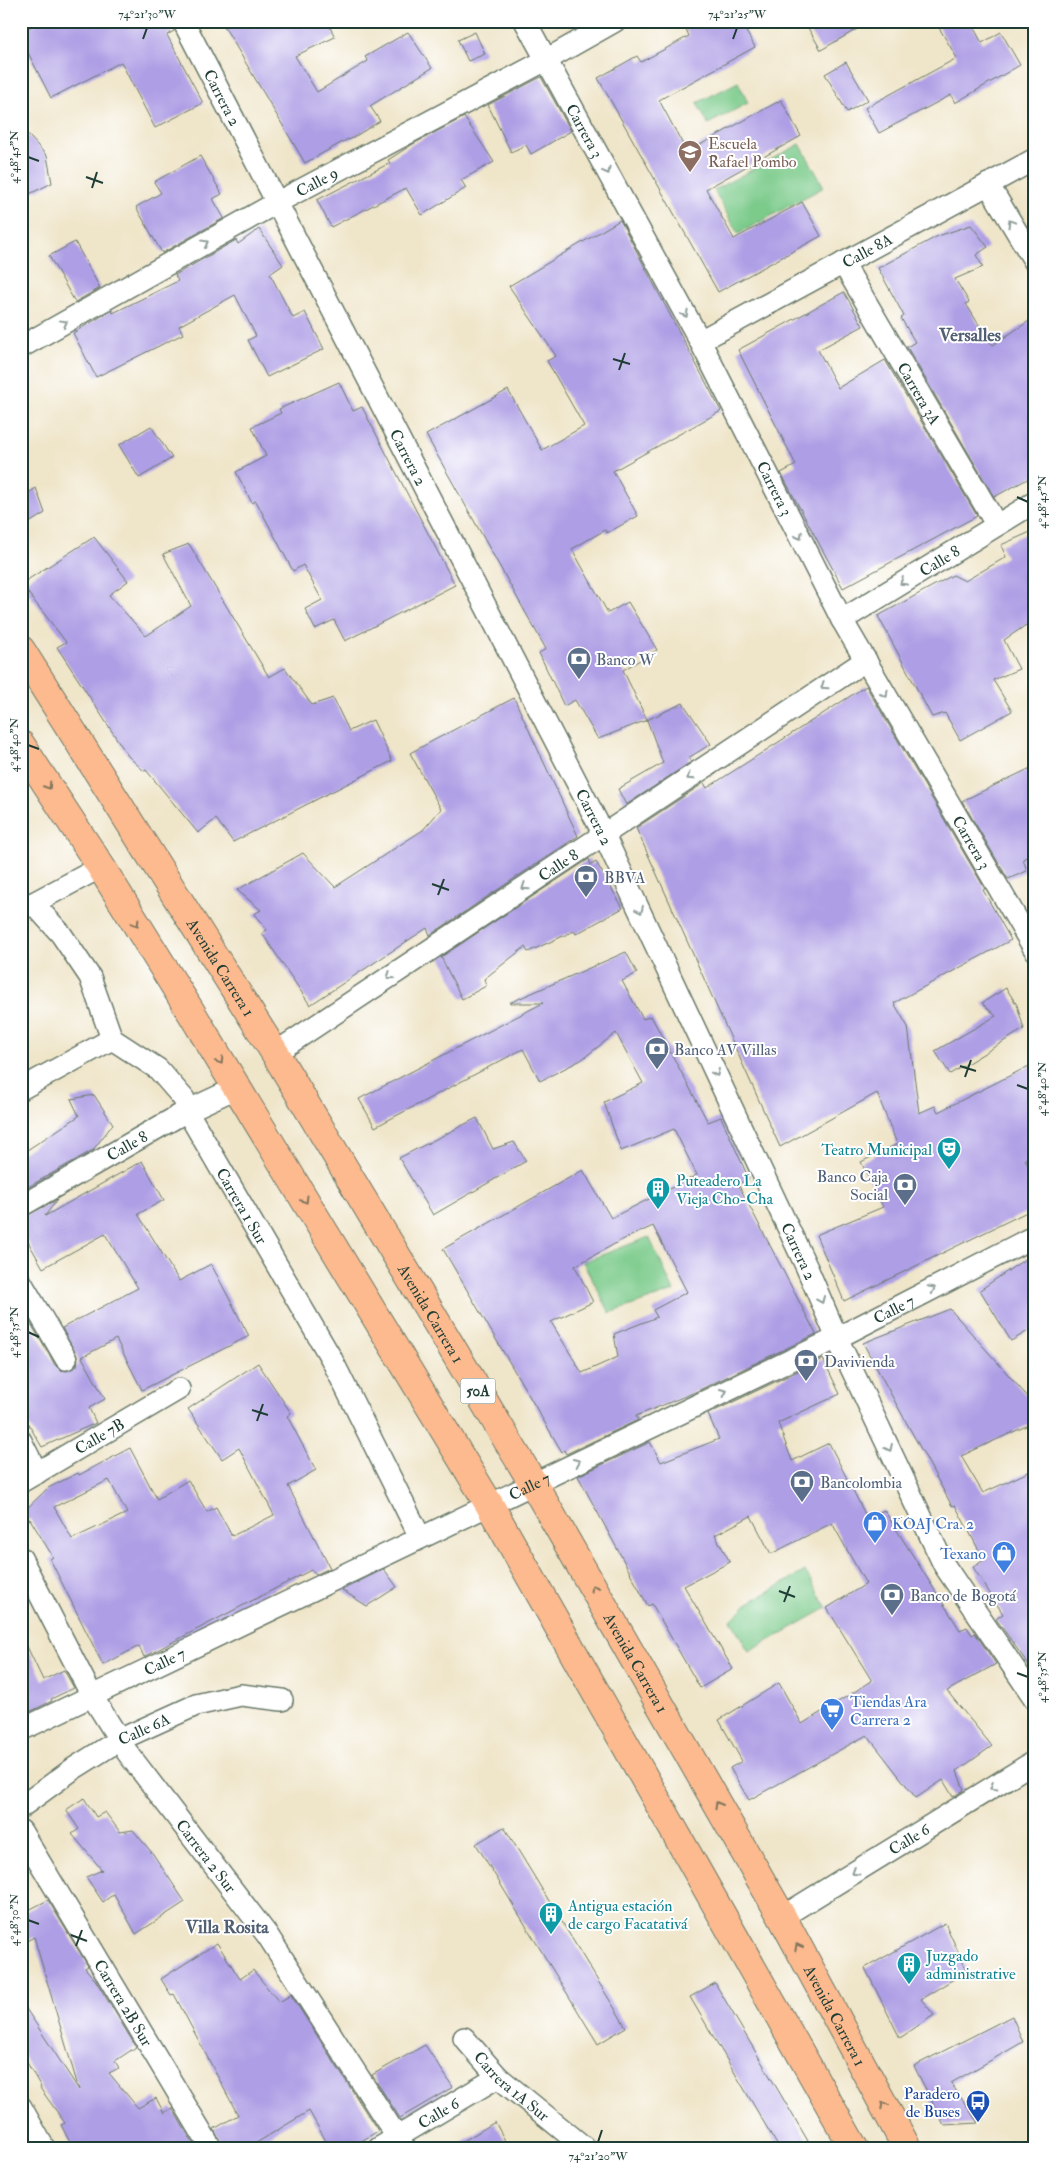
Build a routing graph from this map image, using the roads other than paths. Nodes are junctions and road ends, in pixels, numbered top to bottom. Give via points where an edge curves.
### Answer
1 (183, 21) edge
2 (524, 21) edge
3 (615, 21) edge
4 (546, 60) junction
5 (1035, 158) edge
6 (988, 184) junction
7 (276, 203) junction
8 (1035, 262) edge
9 (842, 263) junction
10 (700, 341) junction
11 (21, 347) edge
12 (1035, 502) edge
13 (996, 524) junction
14 (842, 620) junction
15 (21, 650) edge
16 (866, 660) junction
17 (21, 745) edge
18 (604, 834) junction
19 (101, 867) junction
20 (27, 906) edge
21 (1035, 950) edge
22 (112, 1039) junction
23 (275, 1053) junction
24 (236, 1088) junction
25 (21, 1089) edge
26 (187, 1111) junction
27 (21, 1206) edge
28 (1035, 1236) edge
29 (21, 1282) edge
30 (837, 1338) junction
31 (66, 1359) dead end
32 (179, 1389) dead end
33 (21, 1442) edge
34 (29, 1478) edge
35 (533, 1482) junction
36 (489, 1504) junction
37 (420, 1537) junction
38 (24, 1568) edge
39 (92, 1696) junction
40 (1035, 1699) edge
41 (282, 1700) dead end
42 (21, 1730) edge
43 (119, 1740) junction
44 (1035, 1761) edge
45 (21, 1806) edge
46 (21, 1831) edge
47 (782, 1917) junction
48 (464, 2038) dead end
49 (498, 2077) junction
50 (21, 2107) edge
51 (401, 2142) edge
52 (44, 2148) edge
53 (210, 2148) edge
54 (379, 2148) edge
55 (585, 2148) edge
56 (854, 2148) edge
57 (907, 2148) edge

1 - 7 street, Carrera 2
2 - 4 street, Carrera 3
3 - 4 street, Calle 9
4 - 7 street, Calle 9
4 -> 10 street, Carrera 3
5 - 6 street, Calle 8A
8 -> 6 street
6 - 9 street, Calle 8A
11 -> 7 street, Calle 9
7 - 18 street, Carrera 2
9 - 10 street, Calle 8A
9 - 13 street, Carrera 3A
10 -> 14 street, Carrera 3
12 - 13 street, Calle 8
13 -> 14 street, Calle 8
14 - 16 street, Carrera 3
15 - 23 main road, Avenida Carrera 1 / 50A
16 -> 18 street, Calle 8
16 -> 21 street, Carrera 3
17 -> 19 main road
18 -> 23 street, Calle 8
18 -> 30 street, Carrera 2
19 - 20 street
19 -> 24 main road
20 - 22 street via 61,934 90,976
22 - 25 street
22 - 26 street, Carrera 1 Sur via 158,1069 184,1099
23 - 35 main road, Avenida Carrera 1 / 50A
24 - 26 street, Calle 8
24 -> 36 main road
26 - 27 street, Calle 8
26 - 37 street, Carrera 1 Sur via 332,1358
30 -> 28 street, Calle 7
29 - 31 street
35 -> 30 street, Calle 7
30 -> 40 street, Carrera 2 via 944,1565
32 - 34 street, Calle 7B
33 - 34 street
35 - 36 street, Calle 7
47 -> 35 main road, Avenida Carrera 1 / 50A
36 - 37 street, Calle 7
36 - 56 main road
37 - 39 street, Calle 7
38 - 39 street, Carrera 2 Sur
39 - 42 street, Calle 7
39 - 43 street, Carrera 2 Sur
41 - 43 street, Calle 6A via 241,1695 196,1705
43 - 45 street, Calle 6A
43 - 51 street, Carrera 2 Sur via 268,1936
44 -> 47 street, Calle 6
46 - 53 street, Carrera 2B Sur
57 -> 47 main road, Avenida Carrera 1 / 50A
48 - 49 street, Carrera 1A Sur
49 - 51 street, Calle 6
49 - 55 street, Carrera 1A Sur
50 - 52 street
51 - 54 street, Calle 6

